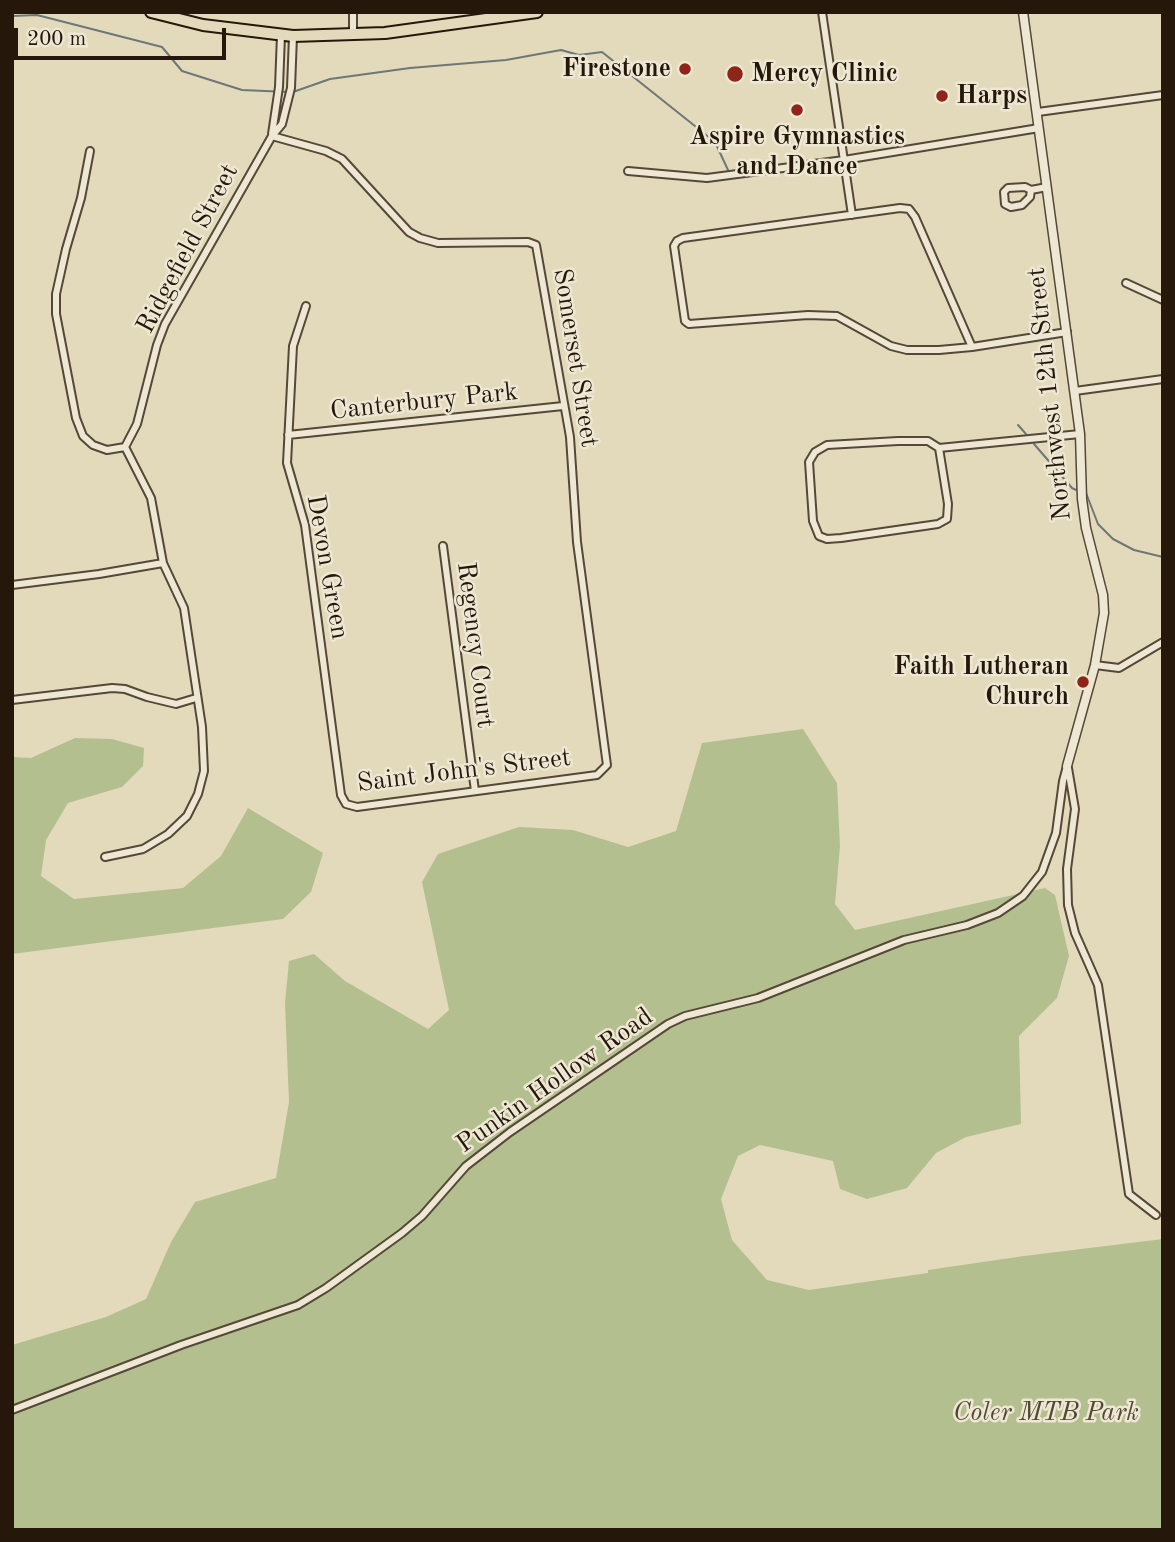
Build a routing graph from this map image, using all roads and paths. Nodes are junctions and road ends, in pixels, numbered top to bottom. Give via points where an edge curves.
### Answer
1 (151, 12) edge
2 (353, 12) edge
3 (537, 12) edge
4 (822, 12) edge
5 (1023, 12) edge
6 (287, 36) junction
7 (353, 36) junction
8 (1163, 95) edge
9 (1038, 112) junction
10 (1040, 128) junction
11 (272, 135) junction
12 (90, 150) dead end
13 (844, 160) junction
14 (628, 171) dead end
15 (1046, 187) junction
16 (1031, 190) junction
17 (852, 215) junction
18 (1126, 283) dead end
19 (1163, 300) edge
20 (306, 306) dead end
21 (1067, 332) junction
22 (972, 347) junction
23 (1163, 379) edge
24 (1075, 391) junction
25 (563, 406) junction
26 (1080, 433) junction
27 (288, 435) junction
28 (125, 447) junction
29 (939, 448) junction
30 (443, 546) dead end
31 (163, 563) junction
32 (12, 585) edge
33 (1163, 642) edge
34 (1095, 665) junction
35 (196, 698) junction
36 (12, 700) edge
37 (1067, 766) junction
38 (597, 775) joint
39 (475, 791) junction
40 (341, 795) joint
41 (106, 858) dead end
42 (1156, 1215) dead end
43 (12, 1410) edge

1 - 6 main road via 203,25
2 - 7 street
3 - 7 main road
4 - 13 street
5 - 9 street, Northwest 12th Street
6 - 7 main road
6 - 11 street, Ridgefield Street
6 - 11 street, Ridgefield Street via 291,88 282,124
8 - 9 street
9 - 10 street, Northwest 12th Street
10 - 13 street
10 - 15 street, Northwest 12th Street
11 - 25 street, Somerset Street via 342,159 403,226 420,238 447,244 532,242 539,257
11 - 28 street, Ridgefield Street via 165,324 137,424
12 - 28 street via 63,260 56,314 83,436 107,450
13 - 14 street via 707,178
13 - 17 street
15 - 16 street
15 - 21 street, Northwest 12th Street
16 - 16 street via 1008,188 1004,204 1022,205
17 - 22 street via 909,209
17 - 22 street via 677,241 685,321 836,316 907,350
18 - 19 street
20 - 27 street, Devon Green via 293,346
21 - 22 street
21 - 24 street, Northwest 12th Street
23 - 24 street
24 - 26 street, Northwest 12th Street
25 - 27 street, Canterbury Park
25 - 38 street, Somerset Street via 607,765
26 - 29 street
26 - 34 street, Northwest 12th Street via 1083,508 1103,595
27 - 40 street, Devon Green via 287,463 305,525
28 - 31 street via 151,498
29 - 29 street via 929,441 898,440 827,445 816,452 809,462 813,521 819,536 841,538 939,524 947,519
30 - 39 street, Regency Court
31 - 32 street
31 - 35 street via 184,608
33 - 34 street via 1119,668
34 - 37 street, Northwest 12th Street
35 - 36 street via 176,704 112,688
35 - 41 street via 204,771 187,816 143,849
37 - 42 street via 1075,809 1067,869 1068,905 1098,985 1129,1194
37 - 43 street, Punkin Hollow Road via 1047,862 1029,890 998,913 904,940 758,998 668,1024 466,1166 402,1234 326,1289 298,1304
38 - 39 street, Saint John's Street
39 - 40 street, Saint John's Street via 357,807 346,804

